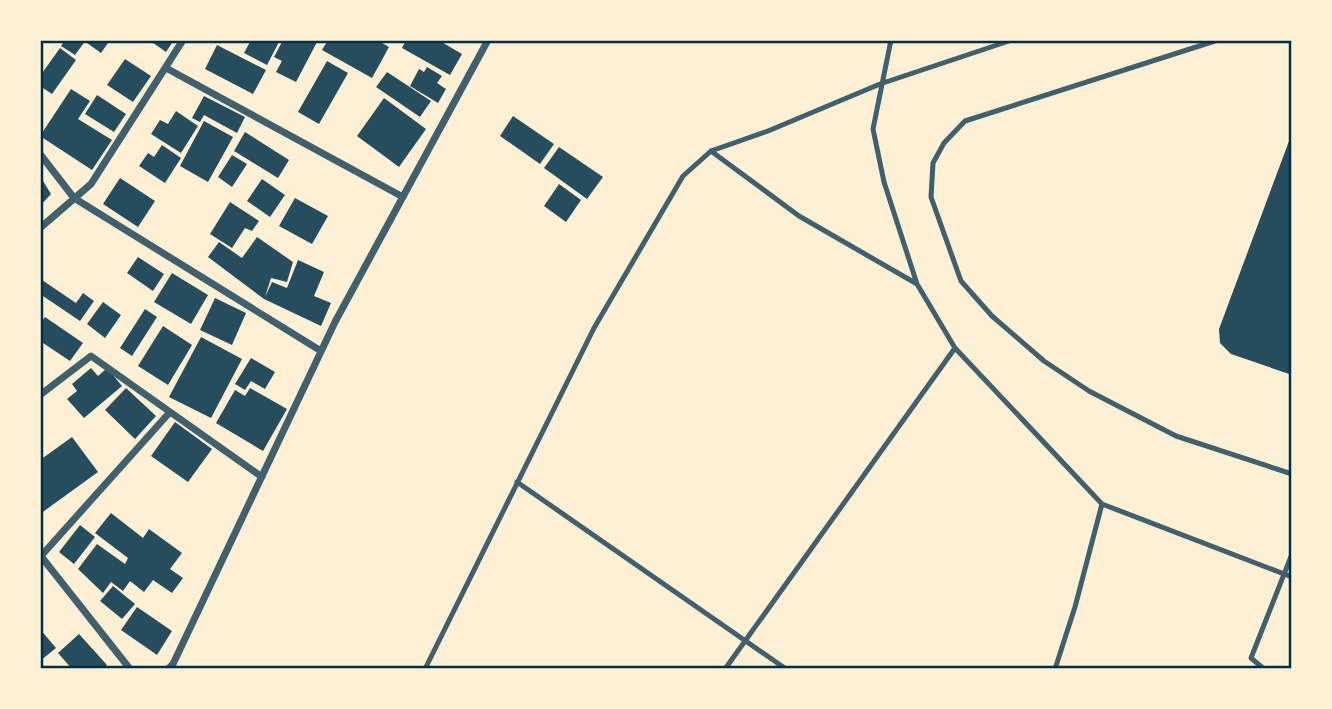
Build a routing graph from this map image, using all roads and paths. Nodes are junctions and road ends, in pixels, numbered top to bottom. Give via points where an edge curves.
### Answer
1 (183, 40) edge
2 (477, 40) edge
3 (891, 40) edge
4 (1012, 40) edge
5 (1218, 40) edge
6 (486, 42) edge
7 (166, 68) junction
8 (880, 84) junction
9 (711, 150) junction
10 (40, 154) edge
11 (403, 197) junction
12 (74, 198) junction
13 (40, 228) edge
14 (917, 284) junction
15 (955, 348) junction
16 (321, 351) junction
17 (40, 395) edge
18 (170, 412) junction
19 (1292, 474) edge
20 (262, 477) junction
21 (517, 482) junction
22 (1102, 504) junction
23 (1292, 554) edge
24 (41, 556) edge
25 (1284, 574) junction
26 (1292, 577) edge
27 (746, 640) junction
28 (130, 669) edge
29 (168, 669) edge
30 (425, 669) edge
31 (725, 669) edge
32 (786, 669) edge
33 (1055, 669) edge
34 (1264, 669) edge

1 - 7 street
2 - 6 street
3 - 8 lane
4 - 8 lane
5 - 19 lane via 965,121 933,163 931,197 961,281 992,316 1044,361 1089,391 1176,436
6 - 11 street
7 - 11 street
7 - 12 street via 91,184
8 - 9 lane
8 - 14 lane via 873,129 884,182
9 - 14 lane via 799,216
9 - 21 lane via 683,176 607,305
10 - 12 street
11 - 16 street
12 - 13 street
12 - 16 street
14 - 15 lane
15 - 22 lane
15 - 27 lane
16 - 20 street
17 - 18 street via 90,356
18 - 20 street
18 - 24 street
20 - 29 street
21 - 27 lane
21 - 30 lane
22 - 25 lane
22 - 33 lane
23 - 25 lane
24 - 28 street
25 - 26 lane
25 - 34 lane via 1251,658
27 - 31 lane
27 - 32 lane

